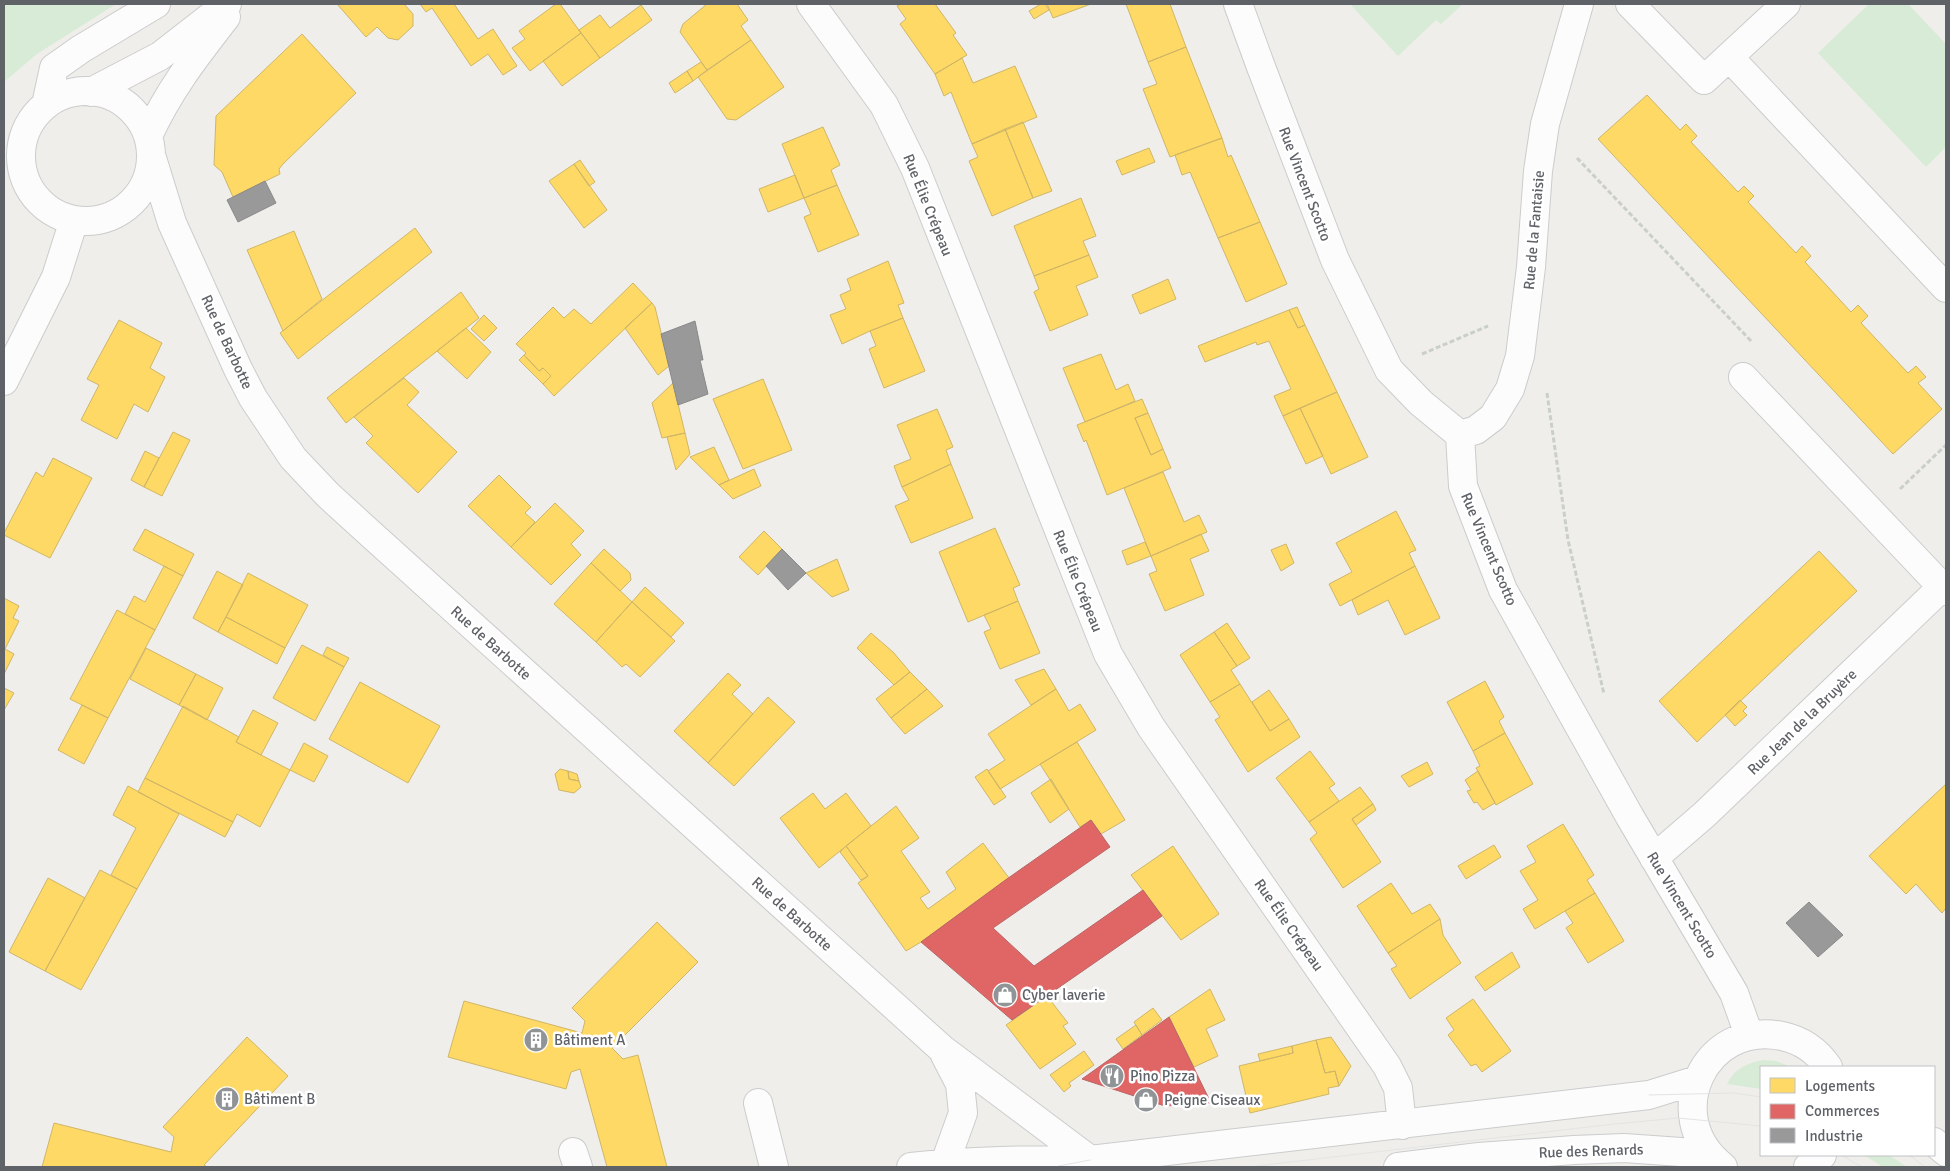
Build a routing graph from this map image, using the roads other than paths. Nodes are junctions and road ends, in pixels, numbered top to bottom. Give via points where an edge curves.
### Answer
1 (156, 4) edge
2 (227, 4) edge
3 (236, 4) edge
4 (812, 4) edge
5 (1238, 4) edge
6 (1579, 4) edge
7 (1630, 4) edge
8 (1786, 4) edge
9 (1729, 57) junction
10 (91, 92) junction
11 (46, 105) junction
12 (149, 146) junction
13 (4, 180) edge
14 (30, 190) junction
15 (74, 220) junction
16 (1946, 288) edge
17 (1743, 377) road end
18 (4, 381) edge
19 (1460, 435) junction
20 (1944, 589) edge
21 (1654, 858) junction
22 (1750, 1035) junction
23 (942, 1050) junction
24 (1827, 1066) edge
25 (1697, 1080) junction
26 (758, 1103) dead end
27 (1402, 1125) junction
28 (1935, 1143) edge
29 (1946, 1152) edge
30 (1821, 1156) edge
31 (1090, 1160) junction
32 (946, 1163) junction
33 (774, 1167) edge
34 (911, 1167) edge
35 (1398, 1167) edge
36 (1723, 1167) edge
37 (1808, 1167) edge

1 - 11 street via 54,68
2 - 10 street via 160,56
3 - 12 street via 180,76 161,107
4 - 27 street, Rue Élie Crépeau via 884,105 915,168 1108,654 1151,727 1387,1066 1398,1088
5 - 19 street, Rue Vincent Scotto via 1335,260 1389,370 1421,403
6 - 19 street, Rue de la Fantaisie via 1545,124 1520,356 1510,389 1493,418 1476,430
7 - 9 street via 1704,80
8 - 9 street
9 - 16 street
10 - 11 street via 62,96
10 - 12 street via 126,105 139,119
11 - 14 street via 30,123 23,141 22,166
12 - 15 street via 146,181 130,203 120,212 102,219
12 - 23 street, Rue de Barbotte via 172,223 238,369 293,458 328,495
13 - 14 street
14 - 15 street via 51,211
15 - 18 street via 56,277
17 - 20 street
19 - 21 street, Rue Vincent Scotto via 1463,486 1503,590
20 - 21 street, Rue Jean de la Bruyère
21 - 22 street, Rue Vincent Scotto via 1734,993
22 - 24 street via 1776,1034 1795,1039 1812,1049
22 - 25 street via 1722,1047 1708,1060
23 - 31 street, Rue de Barbotte
23 - 32 street, Rue de Barbotte via 960,1084 963,1113
25 - 27 street via 1649,1095
25 - 36 street via 1692,1104 1693,1122 1702,1144
26 - 33 street
27 - 31 street
28 - 29 street
30 - 37 street
31 - 32 street
32 - 34 street
35 - 36 street, Rue des Renards via 1624,1148 1681,1152

